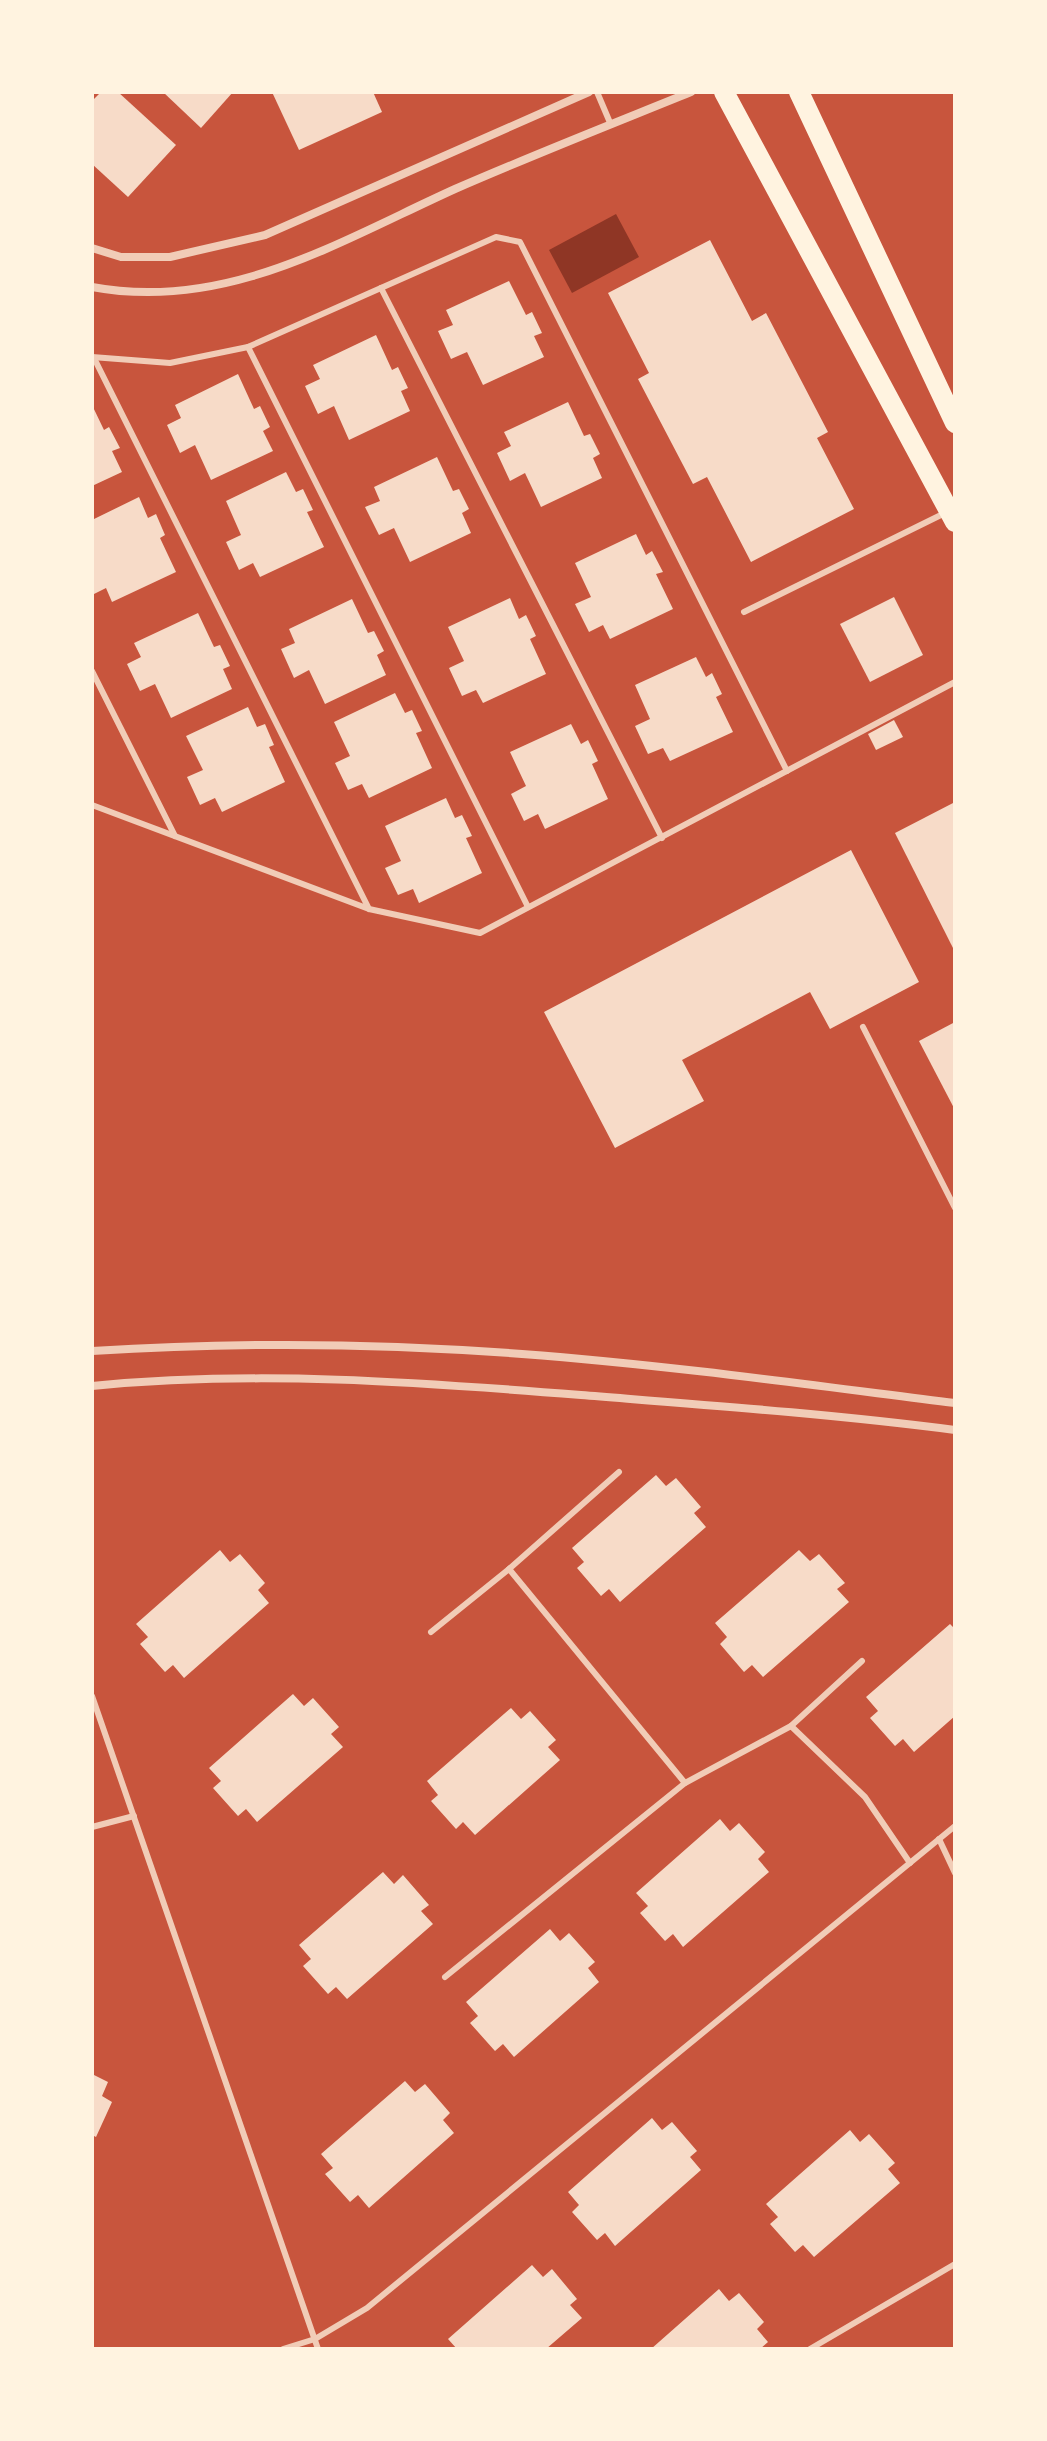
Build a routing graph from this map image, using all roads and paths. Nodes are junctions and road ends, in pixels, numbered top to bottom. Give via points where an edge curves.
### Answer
1 (589, 92) edge
2 (597, 92) edge
3 (691, 92) edge
4 (724, 92) edge
5 (799, 92) edge
6 (611, 125) junction
7 (92, 248) edge
8 (92, 287) edge
9 (381, 288) junction
10 (248, 347) junction
11 (93, 357) edge
12 (955, 423) edge
13 (953, 513) edge
14 (744, 612) dead end
15 (92, 671) edge
16 (955, 682) edge
17 (787, 771) junction
18 (92, 805) edge
19 (175, 836) junction
20 (662, 838) junction
21 (528, 907) junction
22 (369, 909) junction
23 (863, 1027) dead end
24 (955, 1208) edge
25 (92, 1351) edge
26 (92, 1386) edge
27 (955, 1403) edge
28 (955, 1430) edge
29 (619, 1472) dead end
30 (509, 1569) junction
31 (431, 1632) dead end
32 (862, 1661) dead end
33 (92, 1696) edge
34 (791, 1726) junction
35 (685, 1783) junction
36 (134, 1816) junction
37 (955, 1826) edge
38 (92, 1827) edge
39 (939, 1839) junction
40 (910, 1863) junction
41 (955, 1873) edge
42 (445, 1977) dead end
43 (955, 2264) edge
44 (315, 2339) junction
45 (283, 2349) edge
46 (318, 2349) edge
47 (810, 2349) edge

1 - 7 street via 265,235 170,257 121,257
2 - 6 lane
3 - 6 street
4 - 13 main road
5 - 12 main road
6 - 8 street via 269,273 193,290 119,292
9 - 10 lane
9 - 17 lane via 496,237 520,242
9 - 20 lane
10 - 11 lane via 170,363
10 - 21 lane
11 - 22 lane
13 - 14 lane
15 - 19 lane
16 - 17 lane
17 - 20 lane
18 - 19 lane
19 - 22 lane
20 - 21 lane
21 - 22 lane via 480,933
23 - 24 lane
25 - 27 street via 321,1344 520,1353
26 - 28 street via 320,1377 622,1398
29 - 30 lane
30 - 31 lane
30 - 35 lane
32 - 34 lane
33 - 36 lane
34 - 35 lane
34 - 40 lane via 865,1797
35 - 42 lane
36 - 38 lane
36 - 44 lane
37 - 39 lane
39 - 40 lane
39 - 41 lane
40 - 44 lane via 367,2308
43 - 47 lane
44 - 45 lane
44 - 46 lane

